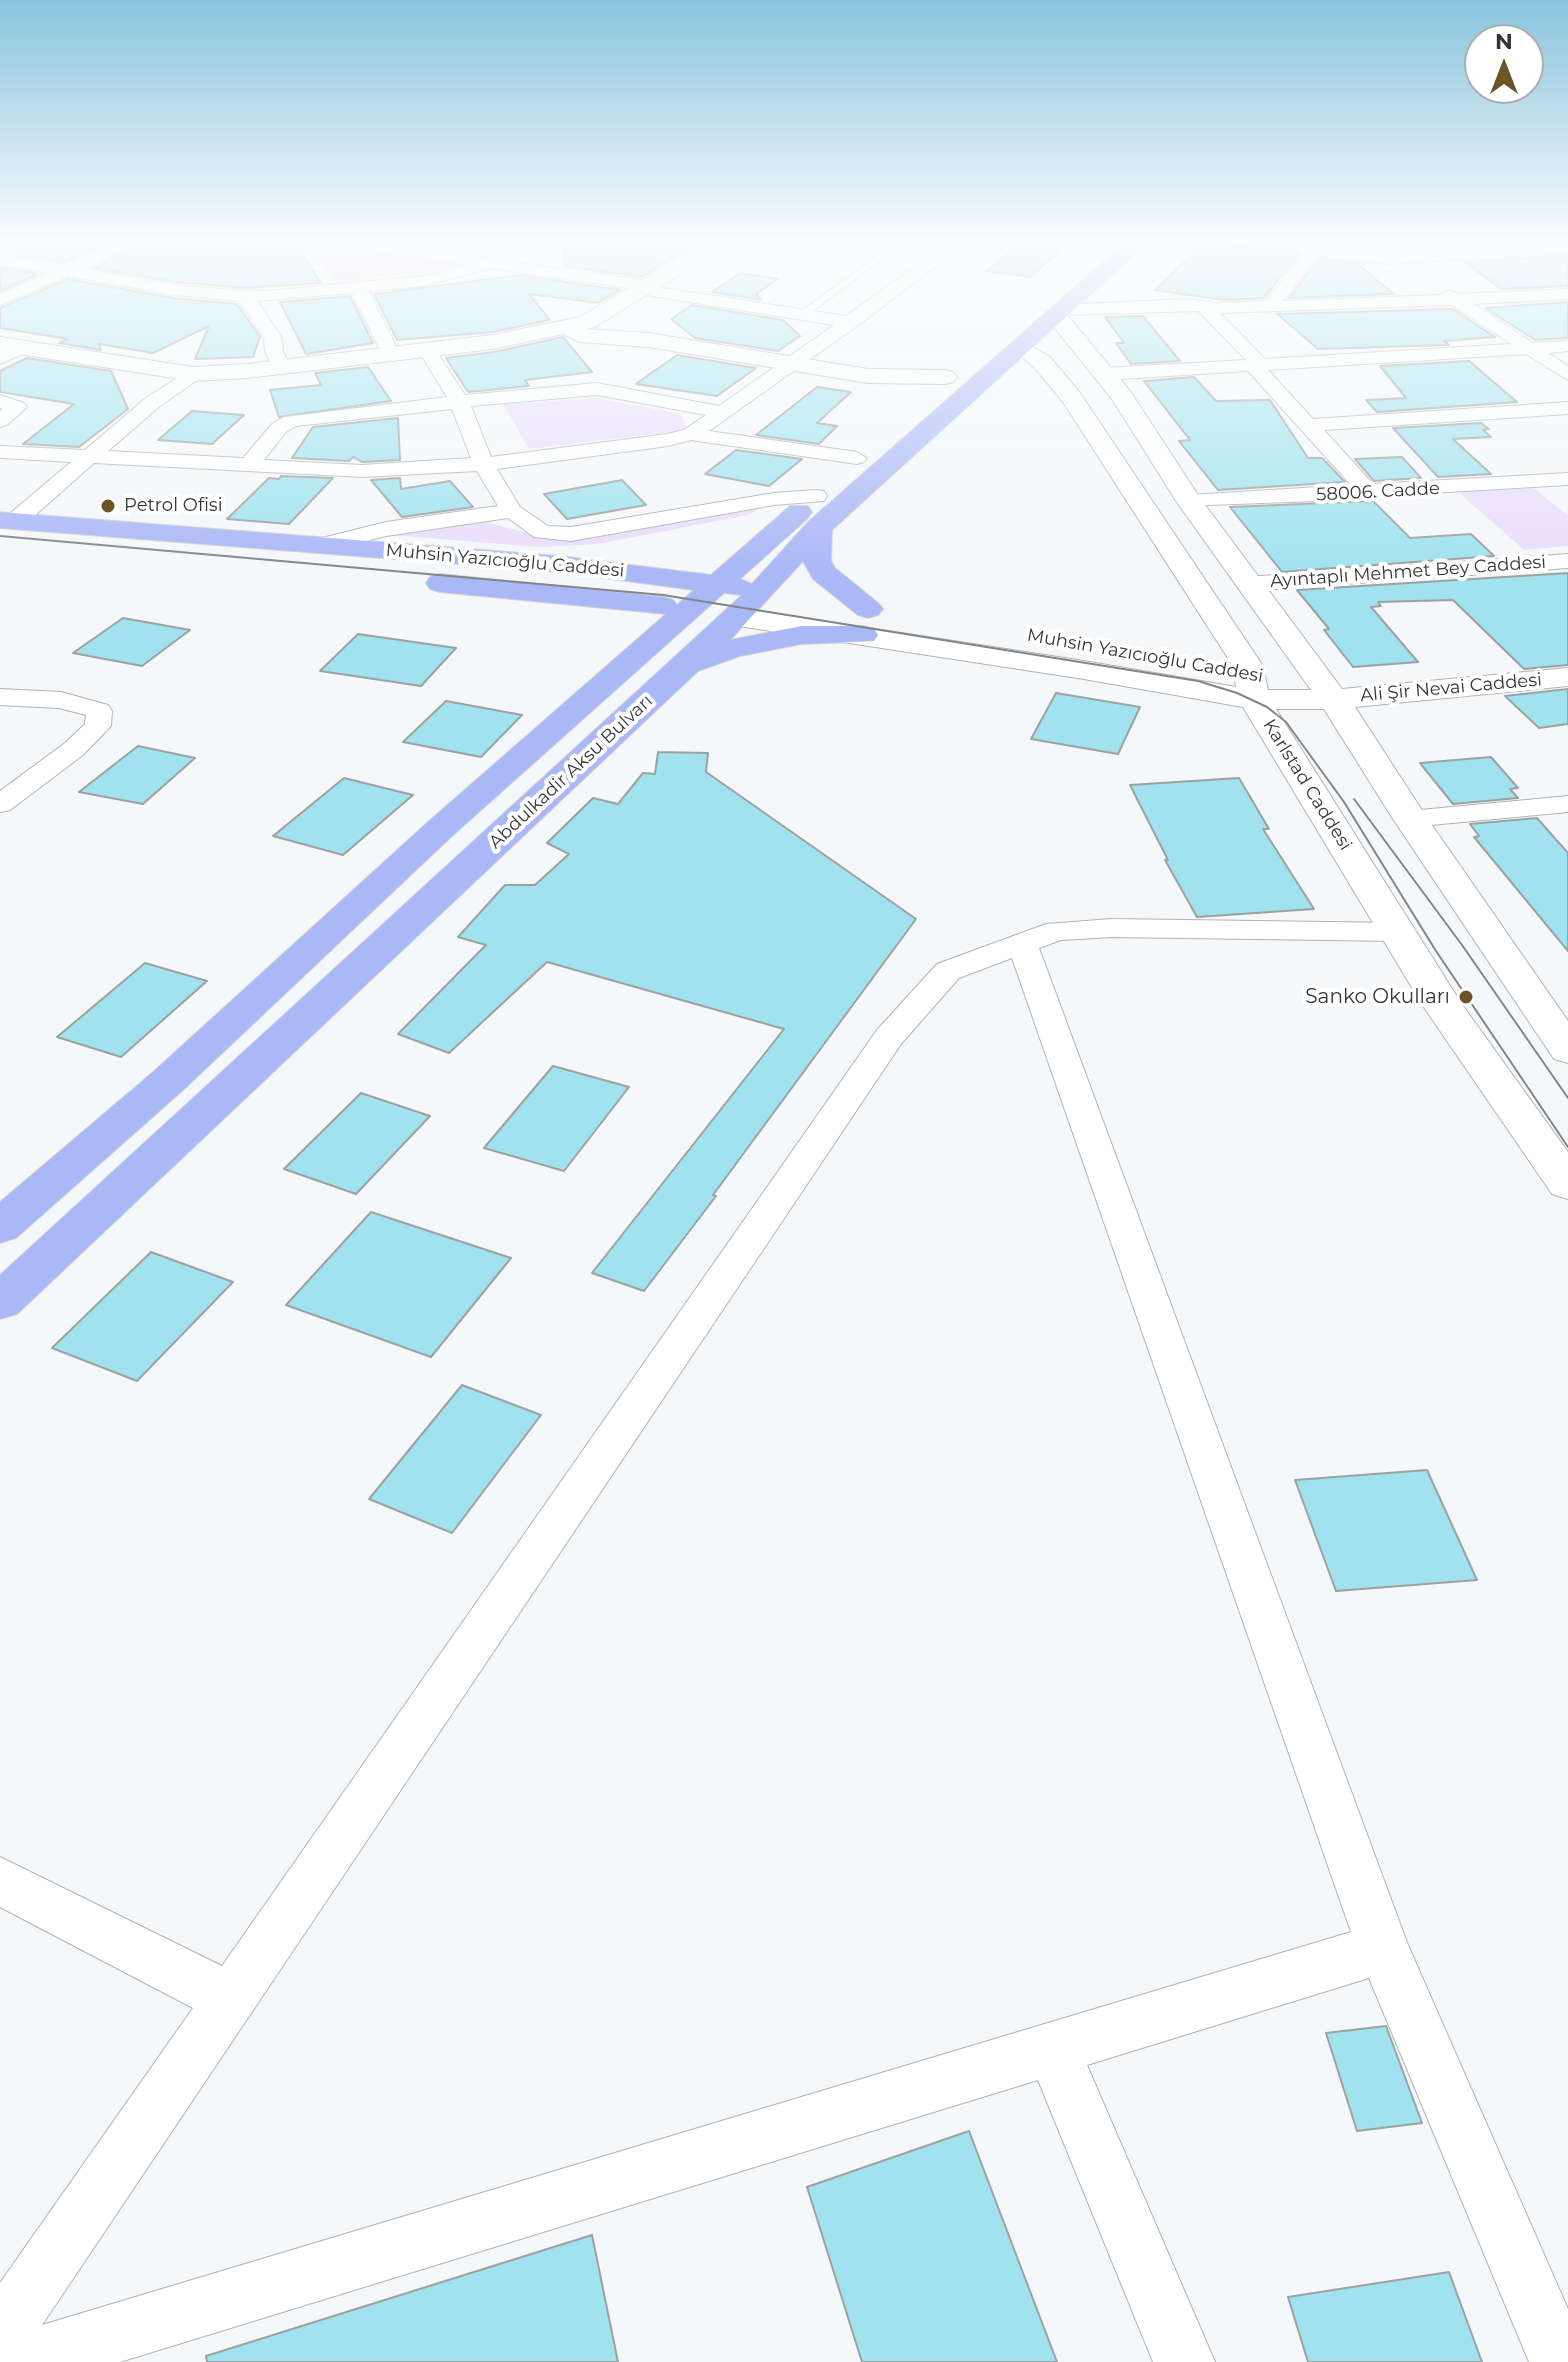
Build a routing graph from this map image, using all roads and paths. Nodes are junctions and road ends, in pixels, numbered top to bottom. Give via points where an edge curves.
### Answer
1 (45, 351) edge
2 (274, 351) edge
3 (390, 351) edge
4 (416, 351) edge
5 (428, 351) edge
6 (716, 351) edge
7 (811, 351) edge
8 (978, 351) edge
9 (1018, 351) edge
10 (1027, 351) edge
11 (1088, 351) edge
12 (1244, 351) edge
13 (1479, 351) edge
14 (1536, 351) edge
15 (391, 354) junction
16 (793, 364) junction
17 (1257, 365) junction
18 (282, 367) junction
19 (193, 374) junction
20 (1105, 374) junction
21 (1568, 374) edge
22 (868, 376) junction
23 (945, 377) junction
24 (902, 395) dead end
25 (0, 401) edge
26 (459, 401) junction
27 (1568, 408) edge
28 (723, 413) junction
29 (0, 421) edge
30 (1311, 425) junction
31 (691, 434) junction
32 (0, 452) edge
33 (88, 458) junction
34 (857, 458) junction
35 (250, 463) junction
36 (484, 464) junction
37 (1557, 480) edge
38 (1370, 493) junction
39 (1568, 499) edge
40 (1189, 501) junction
41 (512, 511) junction
42 (809, 514) junction
43 (5, 528) edge
44 (322, 545) junction
45 (1568, 561) edge
46 (559, 564) junction
47 (721, 584) junction
48 (1247, 584) junction
49 (519, 592) junction
50 (788, 595) junction
51 (692, 609) junction
52 (738, 617) junction
53 (865, 622) junction
54 (628, 665) junction
55 (1568, 677) edge
56 (670, 679) junction
57 (1252, 685) junction
58 (0, 697) edge
59 (1334, 699) junction
60 (0, 804) edge
61 (1568, 804) edge
62 (1410, 819) junction
63 (1398, 932) junction
64 (1022, 943) junction
65 (1568, 1050) edge
66 (1568, 1184) edge
67 (7, 1216) edge
68 (0, 1302) edge
69 (0, 1881) edge
70 (1383, 1948) junction
71 (229, 1998) junction
72 (1052, 2048) junction
73 (0, 2335) edge
74 (21, 2362) edge
75 (1184, 2362) edge
76 (1560, 2362) edge

1 - 19 street
2 - 18 street
3 - 15 street
4 - 15 street
5 - 26 street
6 - 16 street
7 - 16 street
8 - 23 main road, Abdulkadir Aksu Bulvarı
9 - 42 main road, Abdulkadir Aksu Bulvarı
10 - 57 street, Karlstad Caddesi via 1072,398
11 - 20 street
12 - 17 street
13 - 17 street
14 - 21 street
15 - 18 street
16 - 22 street
16 - 28 street
17 - 20 street
17 - 30 street
18 - 19 street
19 - 33 street
20 - 40 street
22 - 23 street
22 - 24 street
23 - 34 main road, Abdulkadir Aksu Bulvarı
25 - 29 street via 17,407
26 - 28 street via 597,389
26 - 35 street via 291,421
26 - 36 street
27 - 30 street
28 - 31 street
30 - 38 street
31 - 34 street
31 - 36 street
32 - 33 street
33 - 35 street
33 - 43 street
34 - 42 main road, Abdulkadir Aksu Bulvarı
35 - 36 street via 362,471
36 - 41 street
37 - 38 street, 58006. Cadde
37 - 39 street
38 - 40 street, 58006. Cadde
40 - 48 street
41 - 42 street via 532,527 556,535 774,499
41 - 44 street via 386,529
42 - 46 main road via 747,544 704,555
42 - 47 main road, Abdulkadir Aksu Bulvarı
42 - 50 main road, Abdulkadir Aksu Bulvarı
42 - 53 main road via 823,573
43 - 44 main road, Muhsin Yazıcıoğlu Caddesi
43 - 49 main road, Muhsin Yazıcıoğlu Caddesi
44 - 46 main road, Muhsin Yazıcıoğlu Caddesi
45 - 48 street, Ayıntaplı Mehmet Bey Caddesi
46 - 47 main road, Muhsin Yazıcıoğlu Caddesi
47 - 50 main road, Muhsin Yazıcıoğlu Caddesi
47 - 51 main road, Abdulkadir Aksu Bulvarı
48 - 59 street
49 - 51 main road, Muhsin Yazıcıoğlu Caddesi
49 - 54 main road via 615,613 634,639
50 - 52 main road, Abdulkadir Aksu Bulvarı
50 - 53 street, Muhsin Yazıcıoğlu Caddesi
51 - 52 main road, Muhsin Yazıcıoğlu Caddesi
51 - 54 main road, Abdulkadir Aksu Bulvarı
52 - 53 street, Muhsin Yazıcıoğlu Caddesi
52 - 56 main road, Abdulkadir Aksu Bulvarı
53 - 56 main road via 762,642 705,659
53 - 57 street, Muhsin Yazıcıoğlu Caddesi
54 - 67 main road, Abdulkadir Aksu Bulvarı via 440,829 167,1082
55 - 59 street, Ali Şir Nevai Caddesi
56 - 68 main road, Abdulkadir Aksu Bulvarı
57 - 59 street, Muhsin Yazıcıoğlu Caddesi
57 - 63 street, Karlstad Caddesi
58 - 60 street via 61,700 99,711 98,726 74,749
59 - 62 street
61 - 62 street
62 - 65 street
63 - 64 street via 1112,928 1057,931
63 - 66 street, Karlstad Caddesi via 1443,1006
64 - 70 street
64 - 71 street via 948,971 889,1037
69 - 71 street
70 - 72 street
70 - 76 street
71 - 73 street
72 - 74 street
72 - 75 street

